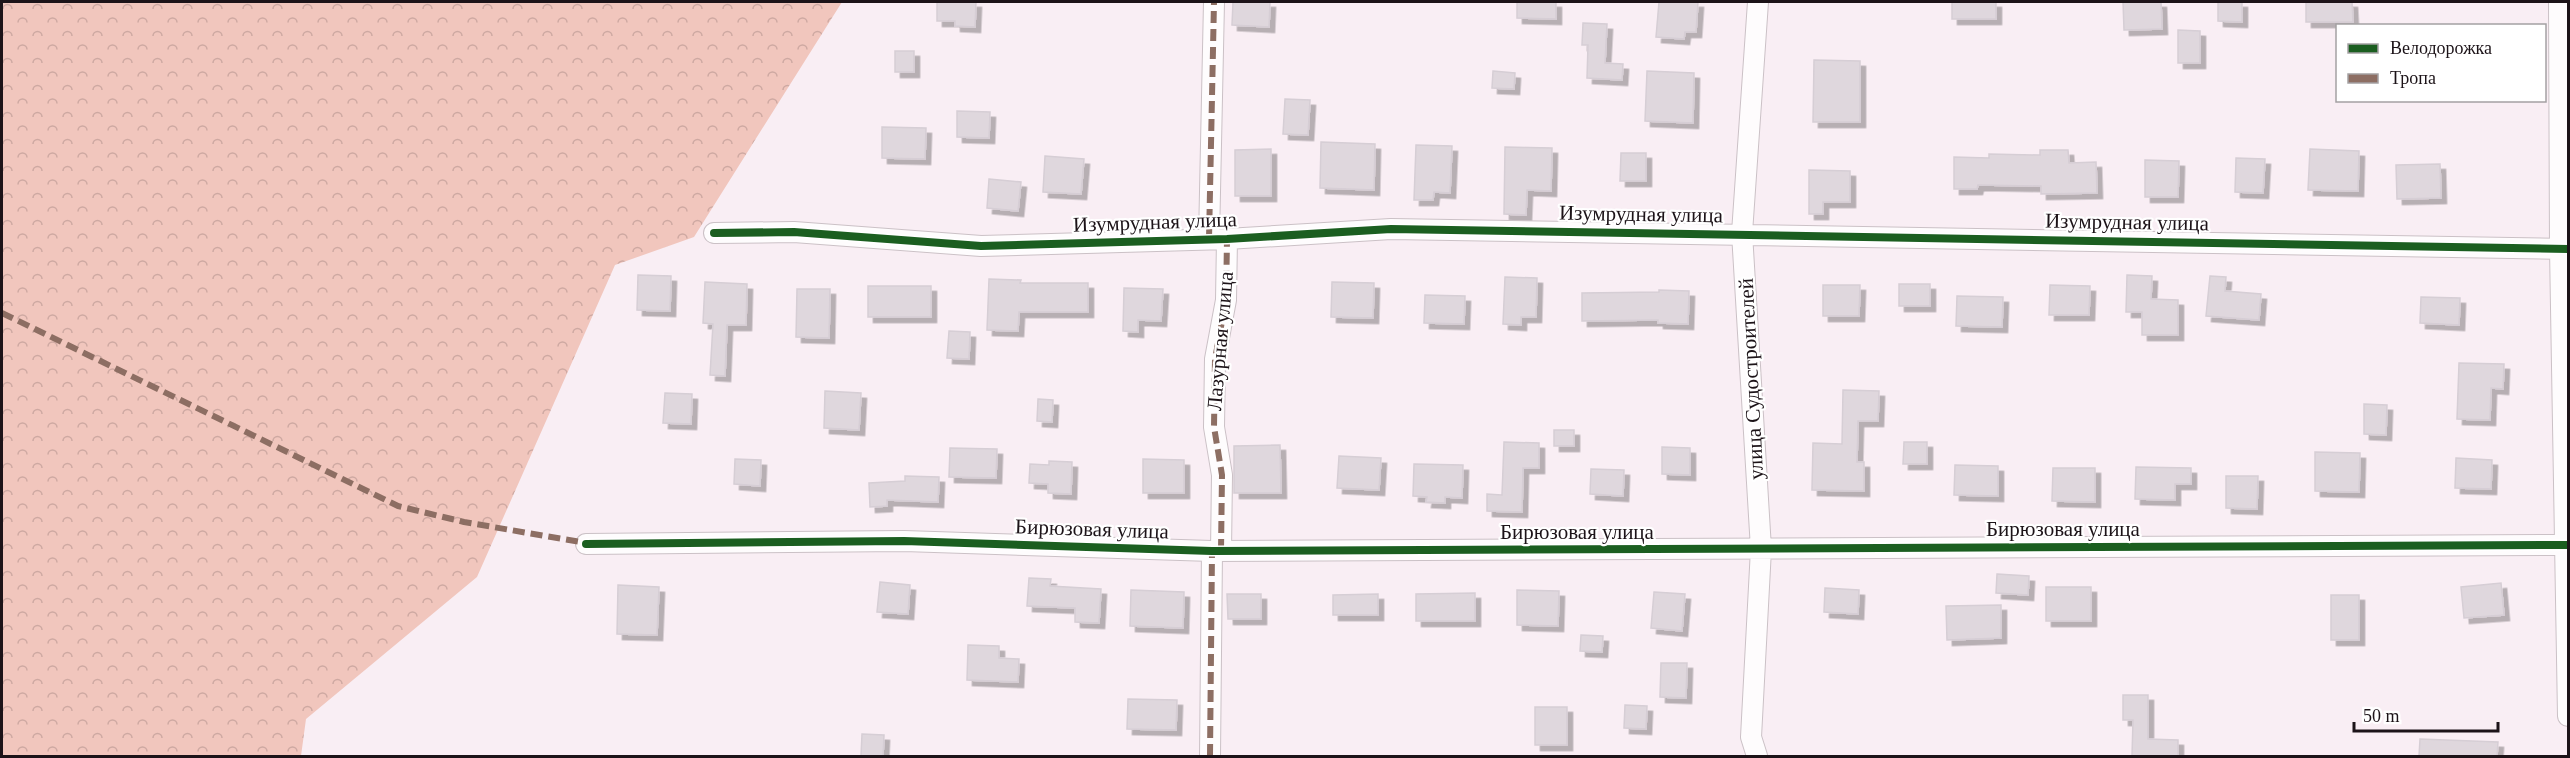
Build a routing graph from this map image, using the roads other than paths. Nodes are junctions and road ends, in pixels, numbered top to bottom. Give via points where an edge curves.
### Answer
1 (1214, 2) edge
2 (1758, 2) edge
3 (2559, 2) edge
4 (714, 233) dead end
5 (1742, 233) junction
6 (1218, 239) junction
7 (2564, 249) edge
8 (586, 544) dead end
9 (2567, 544) edge
10 (1761, 549) junction
11 (1216, 551) junction
12 (2568, 716) edge
13 (1210, 756) edge
14 (1756, 756) edge

1 - 6 street, Лазурная улица
2 - 5 street, улица Судостроителей
3 - 7 street
4 - 6 street, Изумрудная улица via 794,232 981,246
5 - 6 street, Изумрудная улица via 1391,229
5 - 7 street, Изумрудная улица
5 - 10 street, улица Судостроителей
6 - 11 street, Лазурная улица via 1226,300 1215,359 1214,427 1222,475
7 - 9 street
8 - 11 street, Бирюзовая улица via 904,541
9 - 10 street, Бирюзовая улица
9 - 12 street
10 - 11 street, Бирюзовая улица
10 - 14 street, улица Судостроителей via 1751,737
11 - 13 street, Лазурная улица

